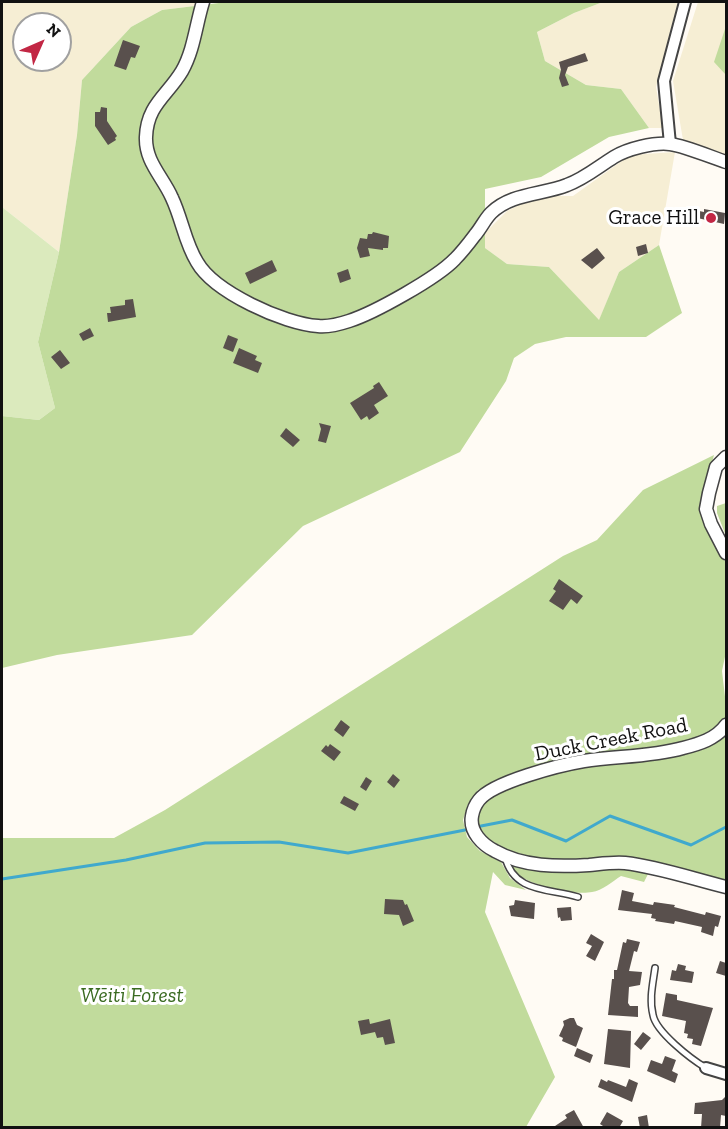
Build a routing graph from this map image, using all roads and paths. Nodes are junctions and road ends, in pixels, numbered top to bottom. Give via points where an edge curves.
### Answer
1 (203, 2) edge
2 (685, 2) edge
3 (670, 144) junction
4 (726, 162) edge
5 (726, 457) edge
6 (726, 553) edge
7 (726, 725) edge
8 (504, 855) junction
9 (726, 887) edge
10 (578, 897) dead end
11 (655, 968) dead end
12 (706, 1068) joint
13 (726, 1074) edge

1 - 3 street via 191,51 148,119 148,156 172,197 196,262 208,277 238,299 287,318 318,326 351,321 401,295 454,260 490,213 509,200 567,185 636,148
2 - 3 street via 664,81
3 - 4 street
5 - 6 street via 716,467 706,509
7 - 8 street, Duck Creek Road via 708,740 681,749 584,761 522,777 491,790 473,808 473,831 481,841
8 - 9 street, Duck Creek Road via 542,865 622,863
8 - 10 lane via 512,875 521,883
11 - 12 lane via 653,1017 665,1034
12 - 13 street

